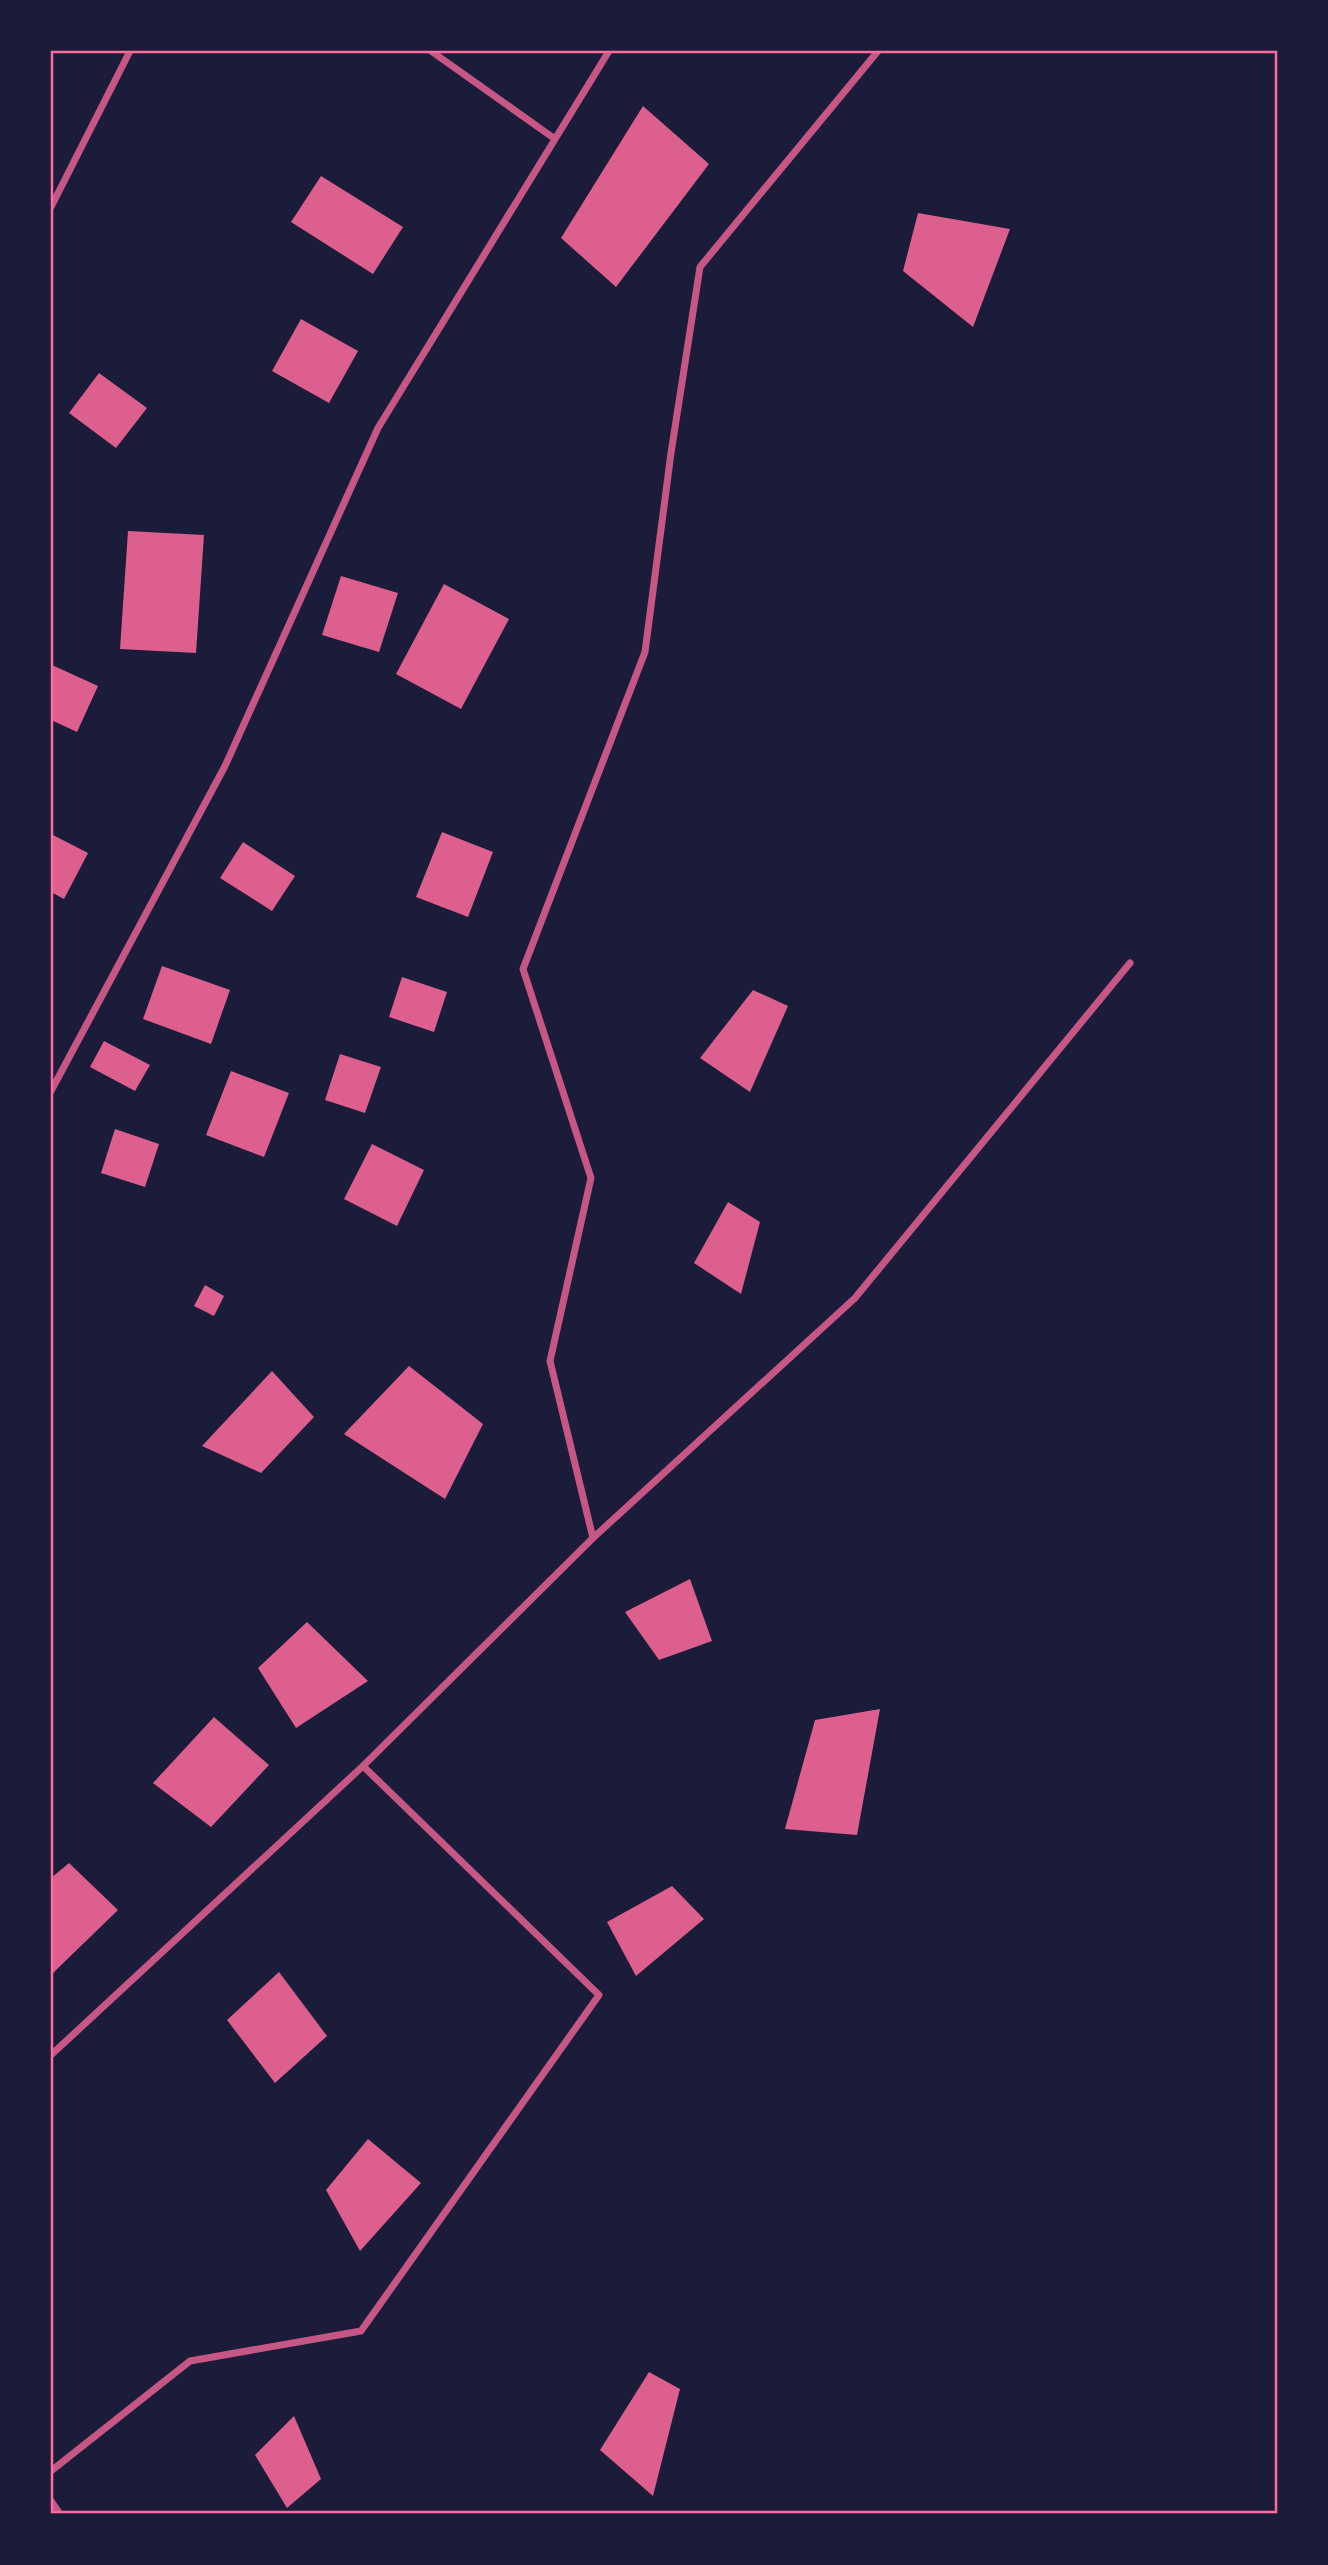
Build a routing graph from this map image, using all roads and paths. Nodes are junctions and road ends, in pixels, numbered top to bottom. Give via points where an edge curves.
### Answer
1 (130, 51) edge
2 (431, 51) edge
3 (609, 51) edge
4 (878, 51) edge
5 (555, 139) junction
6 (51, 206) edge
7 (1130, 963) dead end
8 (51, 1091) edge
9 (593, 1538) junction
10 (363, 1766) junction
11 (51, 2055) edge
12 (51, 2471) edge
13 (51, 2501) edge
14 (60, 2514) edge

1 - 6 street
2 - 5 street
3 - 5 street
4 - 9 street via 700,267 645,652 523,969 591,1178 550,1361
5 - 8 street via 378,428 226,766
7 - 9 street via 855,1298
9 - 10 street
10 - 11 street
10 - 12 street via 599,1995 361,2331 190,2361
13 - 14 street

